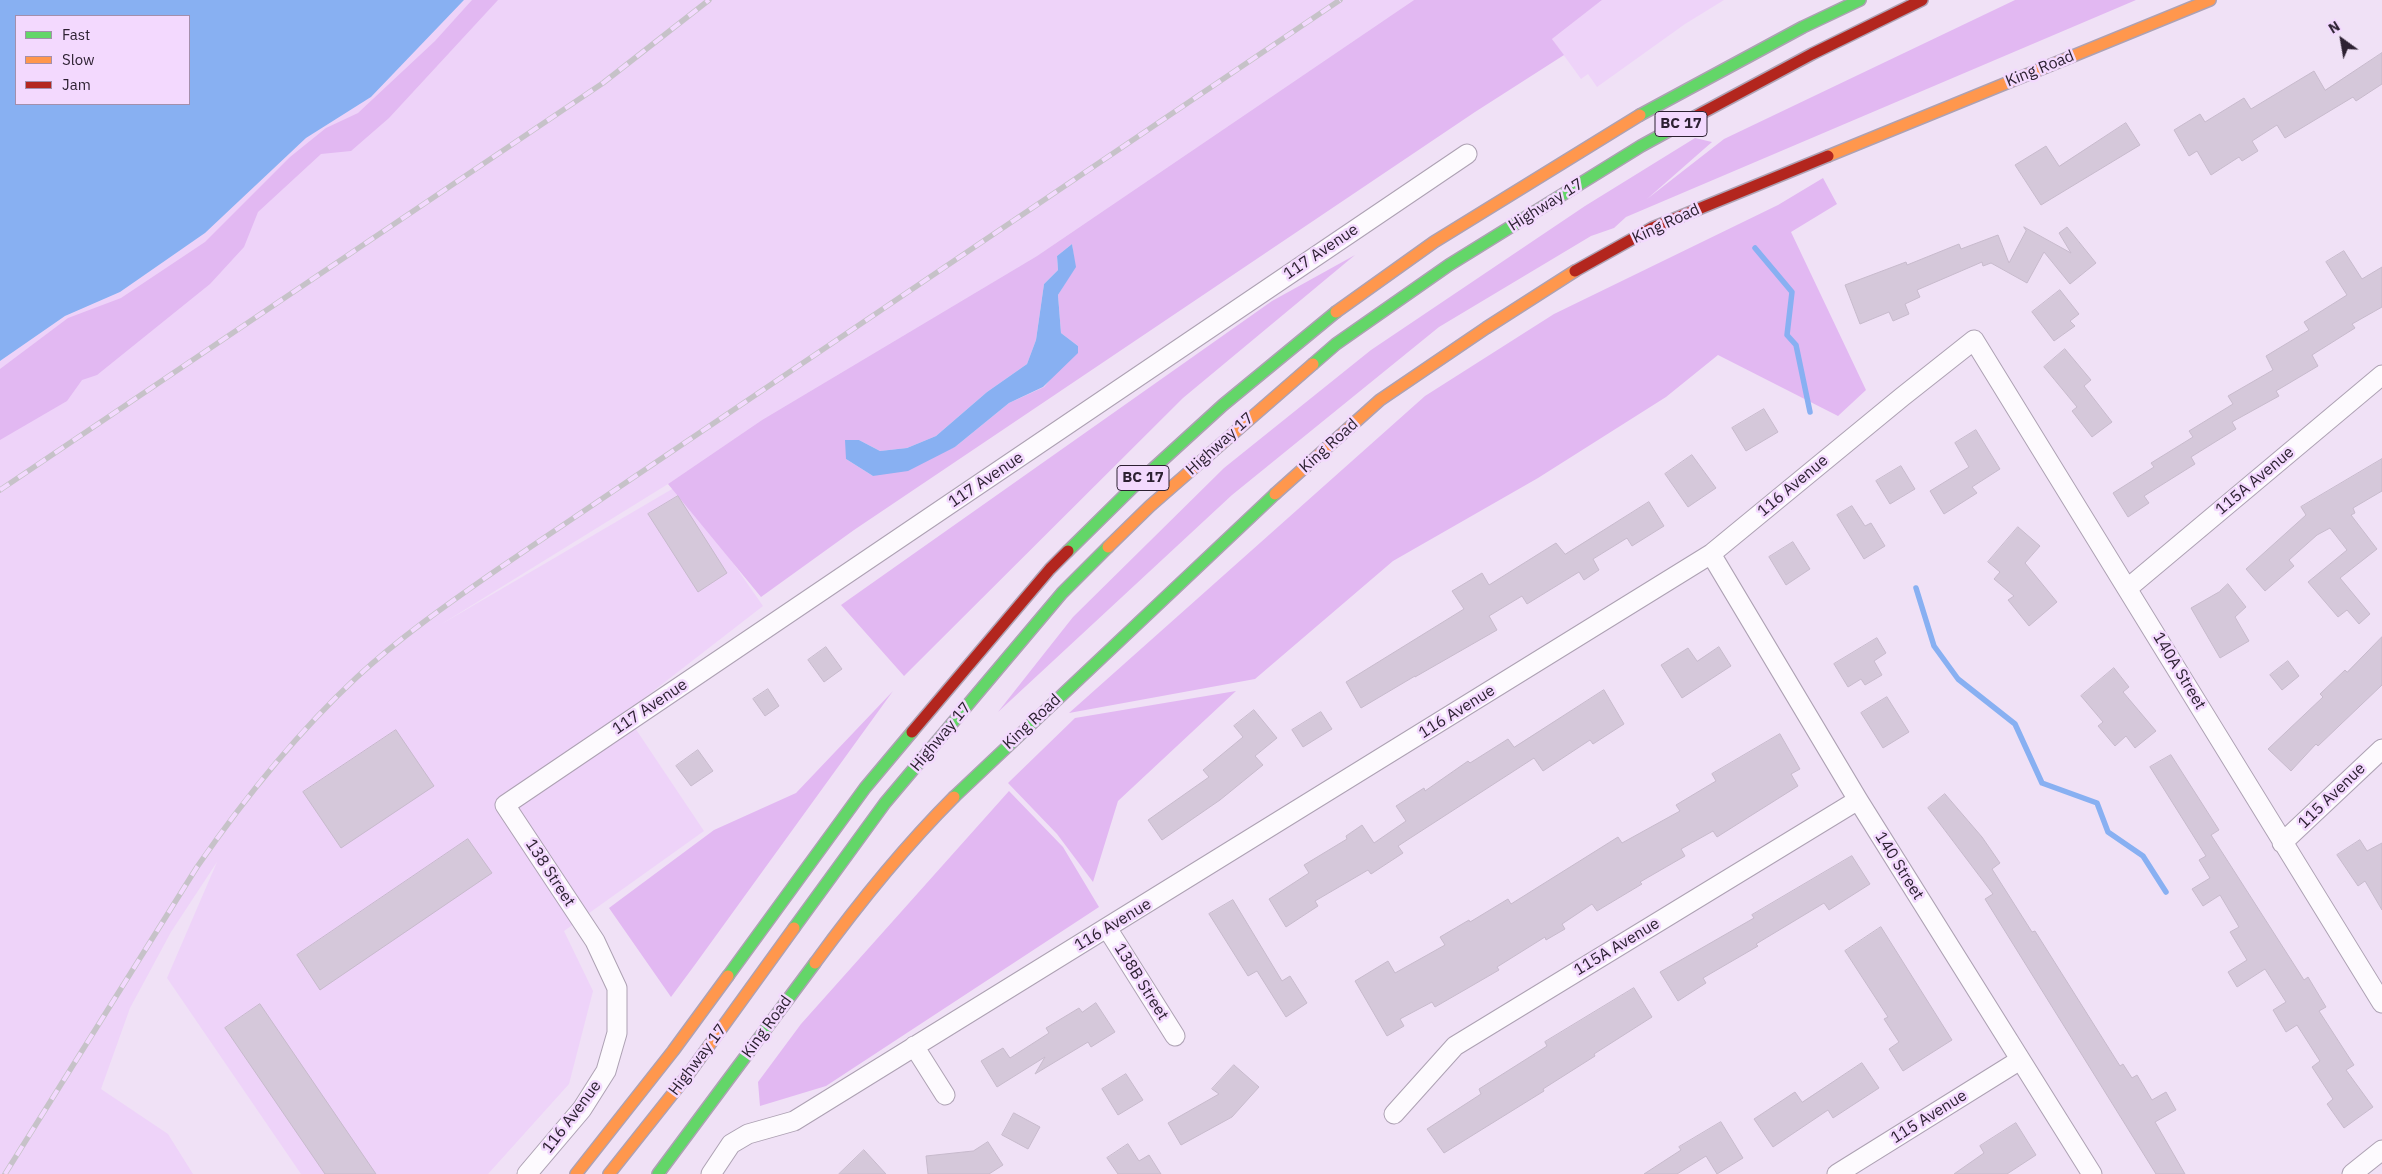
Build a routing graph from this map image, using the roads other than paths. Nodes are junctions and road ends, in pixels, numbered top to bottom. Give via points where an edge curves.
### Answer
1 (1860, 0) edge
2 (1922, 0) edge
3 (2210, 0) edge
4 (1467, 154) dead end
5 (1974, 340) joint
6 (2382, 375) edge
7 (1711, 554) junction
8 (2128, 588) junction
9 (2382, 749) edge
10 (1858, 800) junction
11 (505, 805) joint
12 (2282, 843) junction
13 (1107, 928) junction
14 (595, 942) joint
15 (2382, 1003) edge
16 (1175, 1036) dead end
17 (914, 1046) junction
18 (2020, 1060) junction
19 (945, 1096) dead end
20 (1394, 1114) dead end
21 (2382, 1150) edge
22 (527, 1174) edge
23 (576, 1174) edge
24 (609, 1174) edge
25 (658, 1174) edge
26 (711, 1174) edge
27 (1837, 1174) edge
28 (2092, 1174) edge
29 (2352, 1174) edge

1 - 23 main road, Highway 17 / BC 17 via 1628,121 1434,242 1322,322 1133,487 1050,569 865,788 673,1051
2 - 24 main road, Highway 17 / BC 17 via 1812,54 1641,146 1466,255 1336,344 1226,438 1150,506 1062,593 885,803 690,1072
3 - 25 main road, King Road via 1652,228 1566,276 1380,400 1002,750 916,835 868,891
4 - 11 street, 117 Avenue
5 - 7 street, 116 Avenue
5 - 8 street, 140A Street
6 - 8 street, 115A Avenue
7 - 10 street, 140 Street
7 - 13 street, 116 Avenue
8 - 12 street, 140A Street
9 - 12 street, 115 Avenue
10 - 18 street, 140 Street
10 - 20 street, 115A Avenue via 1455,1046
11 - 14 street, 138 Street
12 - 15 street, 140A Street
13 - 16 street, 138B Street
13 - 17 street, 116 Avenue
14 - 22 street, 116 Avenue via 617,988 617,1033 606,1071 582,1109
17 - 19 street
17 - 26 street, 116 Avenue via 794,1121 748,1134 731,1144
18 - 27 street, 115 Avenue
18 - 28 street, 140 Street
21 - 29 street

